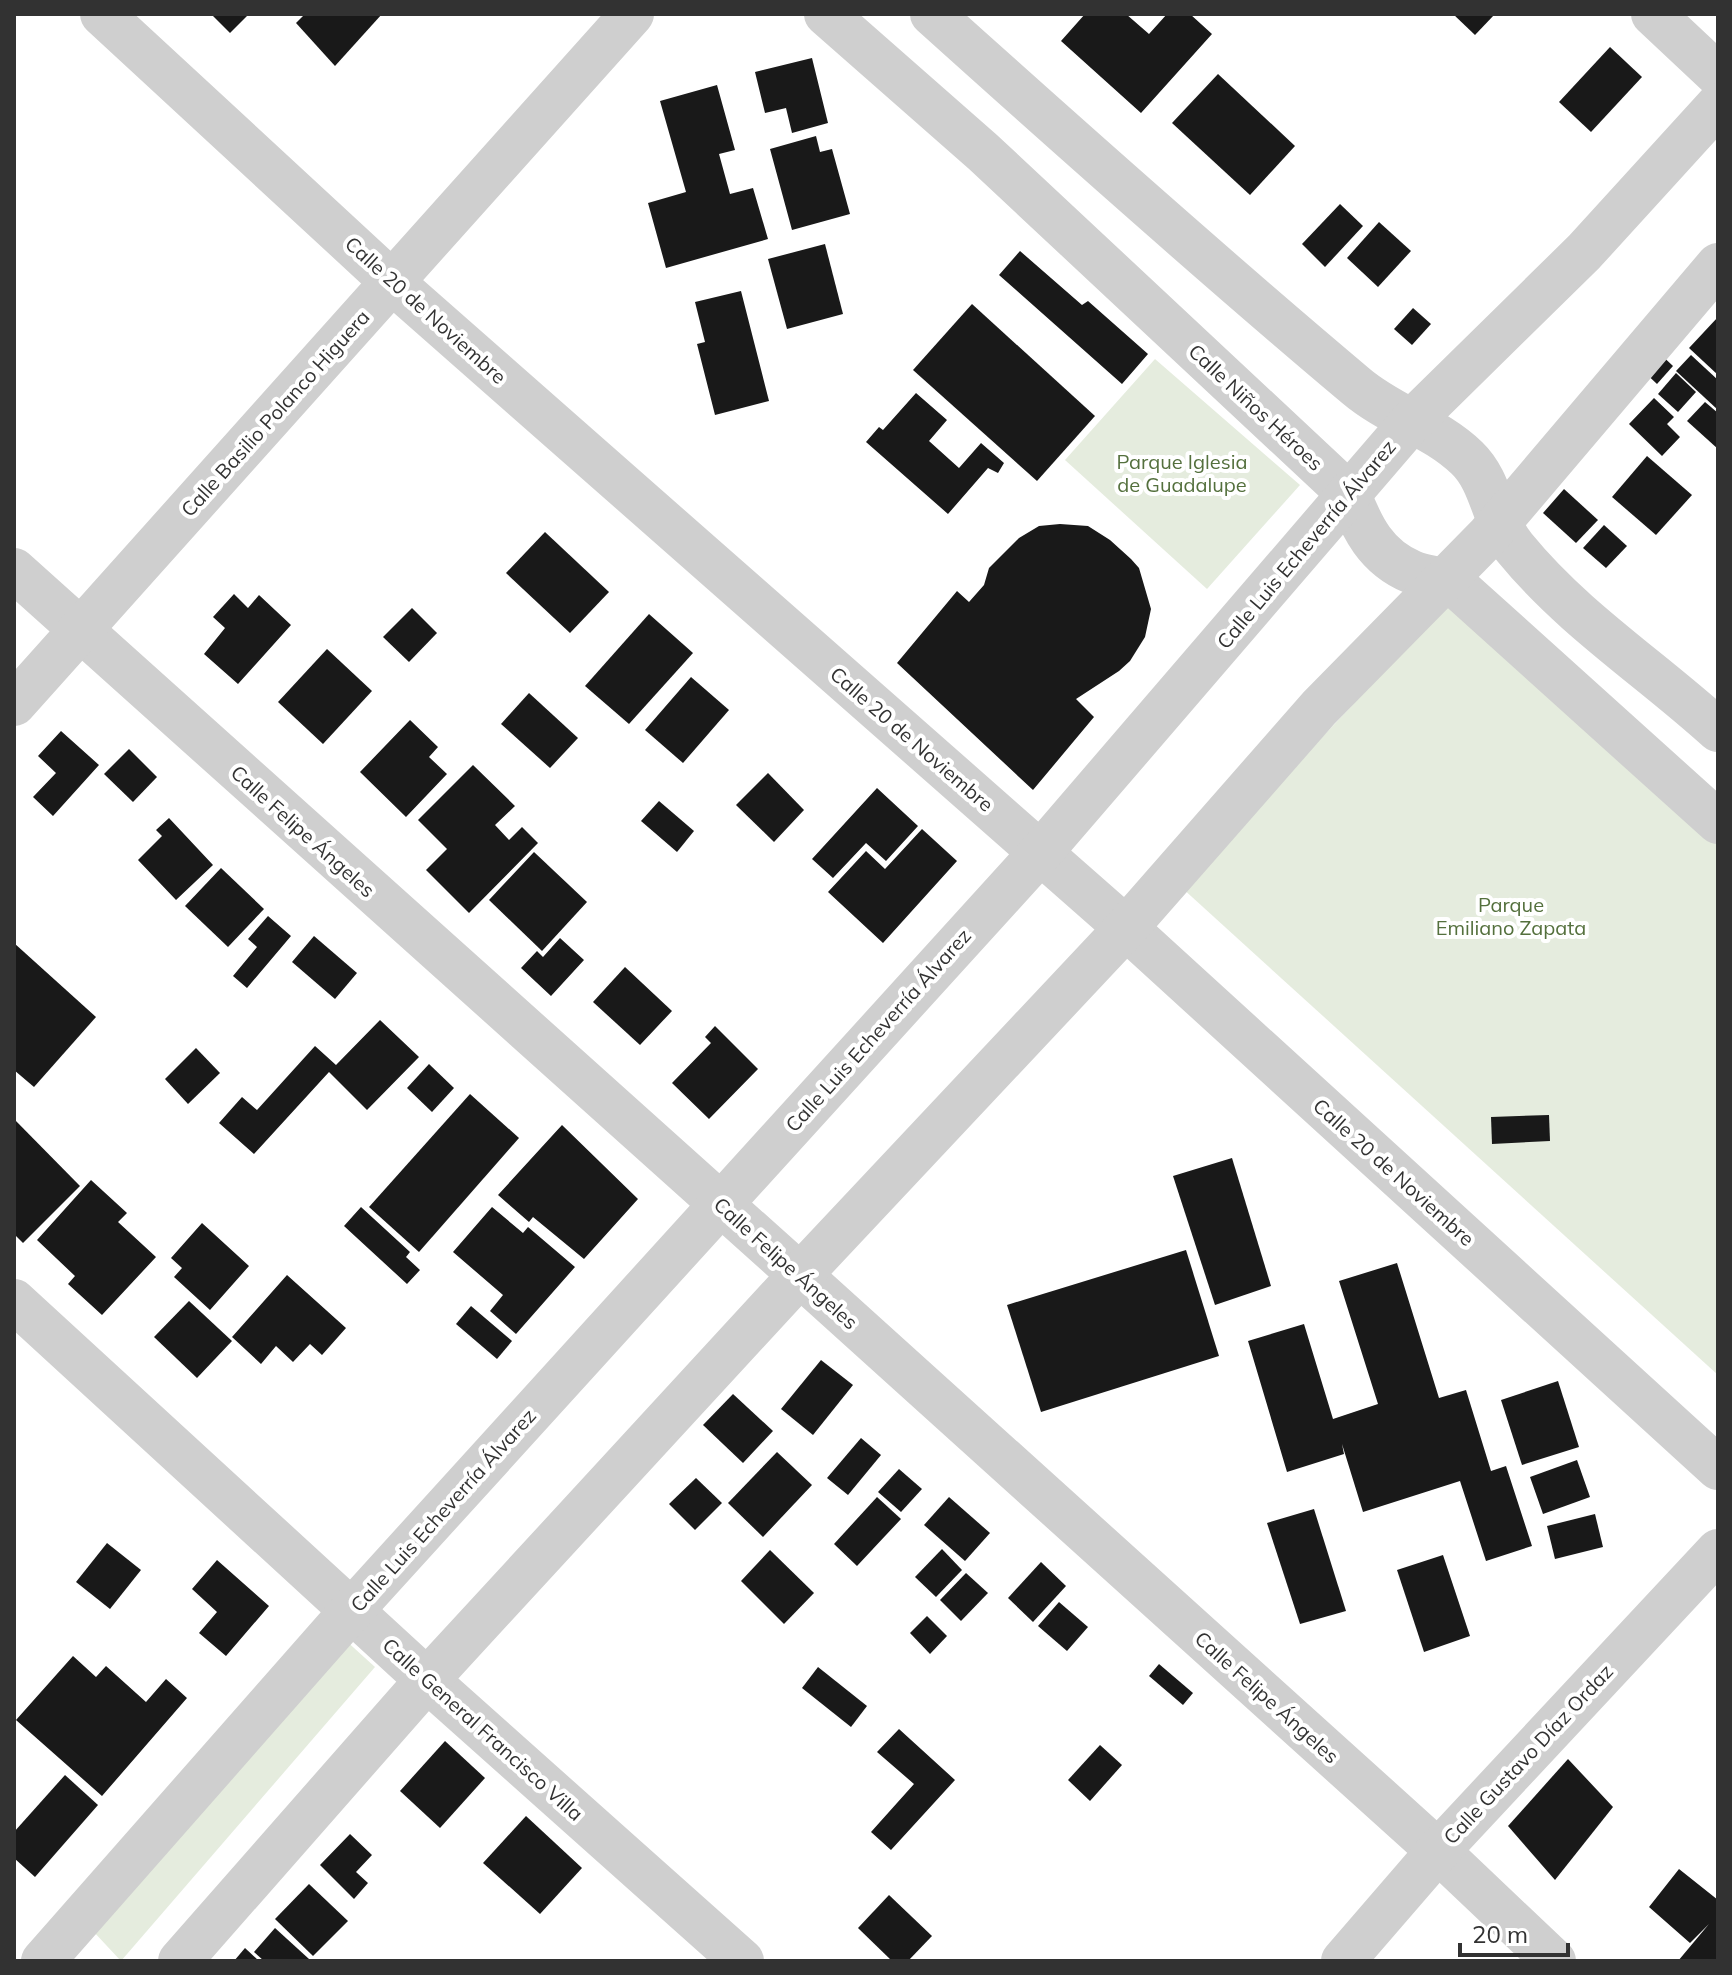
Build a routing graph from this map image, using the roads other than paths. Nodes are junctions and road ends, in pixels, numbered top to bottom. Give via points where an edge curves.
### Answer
1 (102, 14) edge
2 (632, 14) edge
3 (826, 14) edge
4 (932, 14) edge
5 (1653, 14) edge
6 (1718, 75) edge
7 (1718, 105) edge
8 (1718, 265) edge
9 (392, 282) junction
10 (1411, 422) junction
11 (1349, 494) junction
12 (1498, 524) junction
13 (14, 570) edge
14 (1445, 579) junction
15 (80, 630) junction
16 (14, 704) edge
17 (1718, 730) edge
18 (1718, 822) edge
19 (1041, 852) junction
20 (1126, 928) junction
21 (720, 1204) junction
22 (800, 1275) junction
23 (14, 1301) edge
24 (1718, 1468) edge
25 (1718, 1551) edge
26 (352, 1610) junction
27 (427, 1680) junction
28 (1438, 1851) junction
29 (14, 1951) edge
30 (25, 1961) edge
31 (43, 1961) edge
32 (180, 1961) edge
33 (742, 1961) edge
34 (1343, 1961) edge
35 (1554, 1961) edge

1 - 9 street, Calle 20 de Noviembre
2 - 9 street, Calle Basilio Polanco Higuera
3 - 11 street, Calle Niños Héroes via 983,152
4 - 10 street via 1341,374
5 - 6 street
7 - 10 street, Calle Luis Echeverría Álvarez via 1584,252
8 - 12 street
9 - 15 street, Calle Basilio Polanco Higuera
9 - 19 street, Calle 20 de Noviembre
10 - 11 street, Calle Luis Echeverría Álvarez
10 - 12 street via 1468,459 1490,496
11 - 14 street, Calle Niños Héroes via 1378,550 1413,572
11 - 19 street, Calle Luis Echeverría Álvarez
12 - 14 street
12 - 17 street via 1577,612
13 - 15 street, Calle Felipe Ángeles
14 - 18 street, Calle Niños Héroes
14 - 20 street via 1319,708
15 - 16 street, Calle Basilio Polanco Higuera
15 - 21 street, Calle Felipe Ángeles
19 - 20 street, Calle 20 de Noviembre
19 - 21 street, Calle Luis Echeverría Álvarez
20 - 22 street
20 - 24 street, Calle 20 de Noviembre
21 - 22 street, Calle Felipe Ángeles
21 - 26 street, Calle Luis Echeverría Álvarez
22 - 27 street
22 - 28 street, Calle Felipe Ángeles
23 - 26 street, Calle General Francisco Villa
25 - 28 street, Calle Gustavo Díaz Ordaz
26 - 27 street, Calle General Francisco Villa
26 - 31 street, Calle Luis Echeverría Álvarez
27 - 32 street
27 - 33 street, Calle General Francisco Villa
28 - 34 street, Calle Gustavo Díaz Ordaz
28 - 35 street, Calle Felipe Ángeles
29 - 30 street

